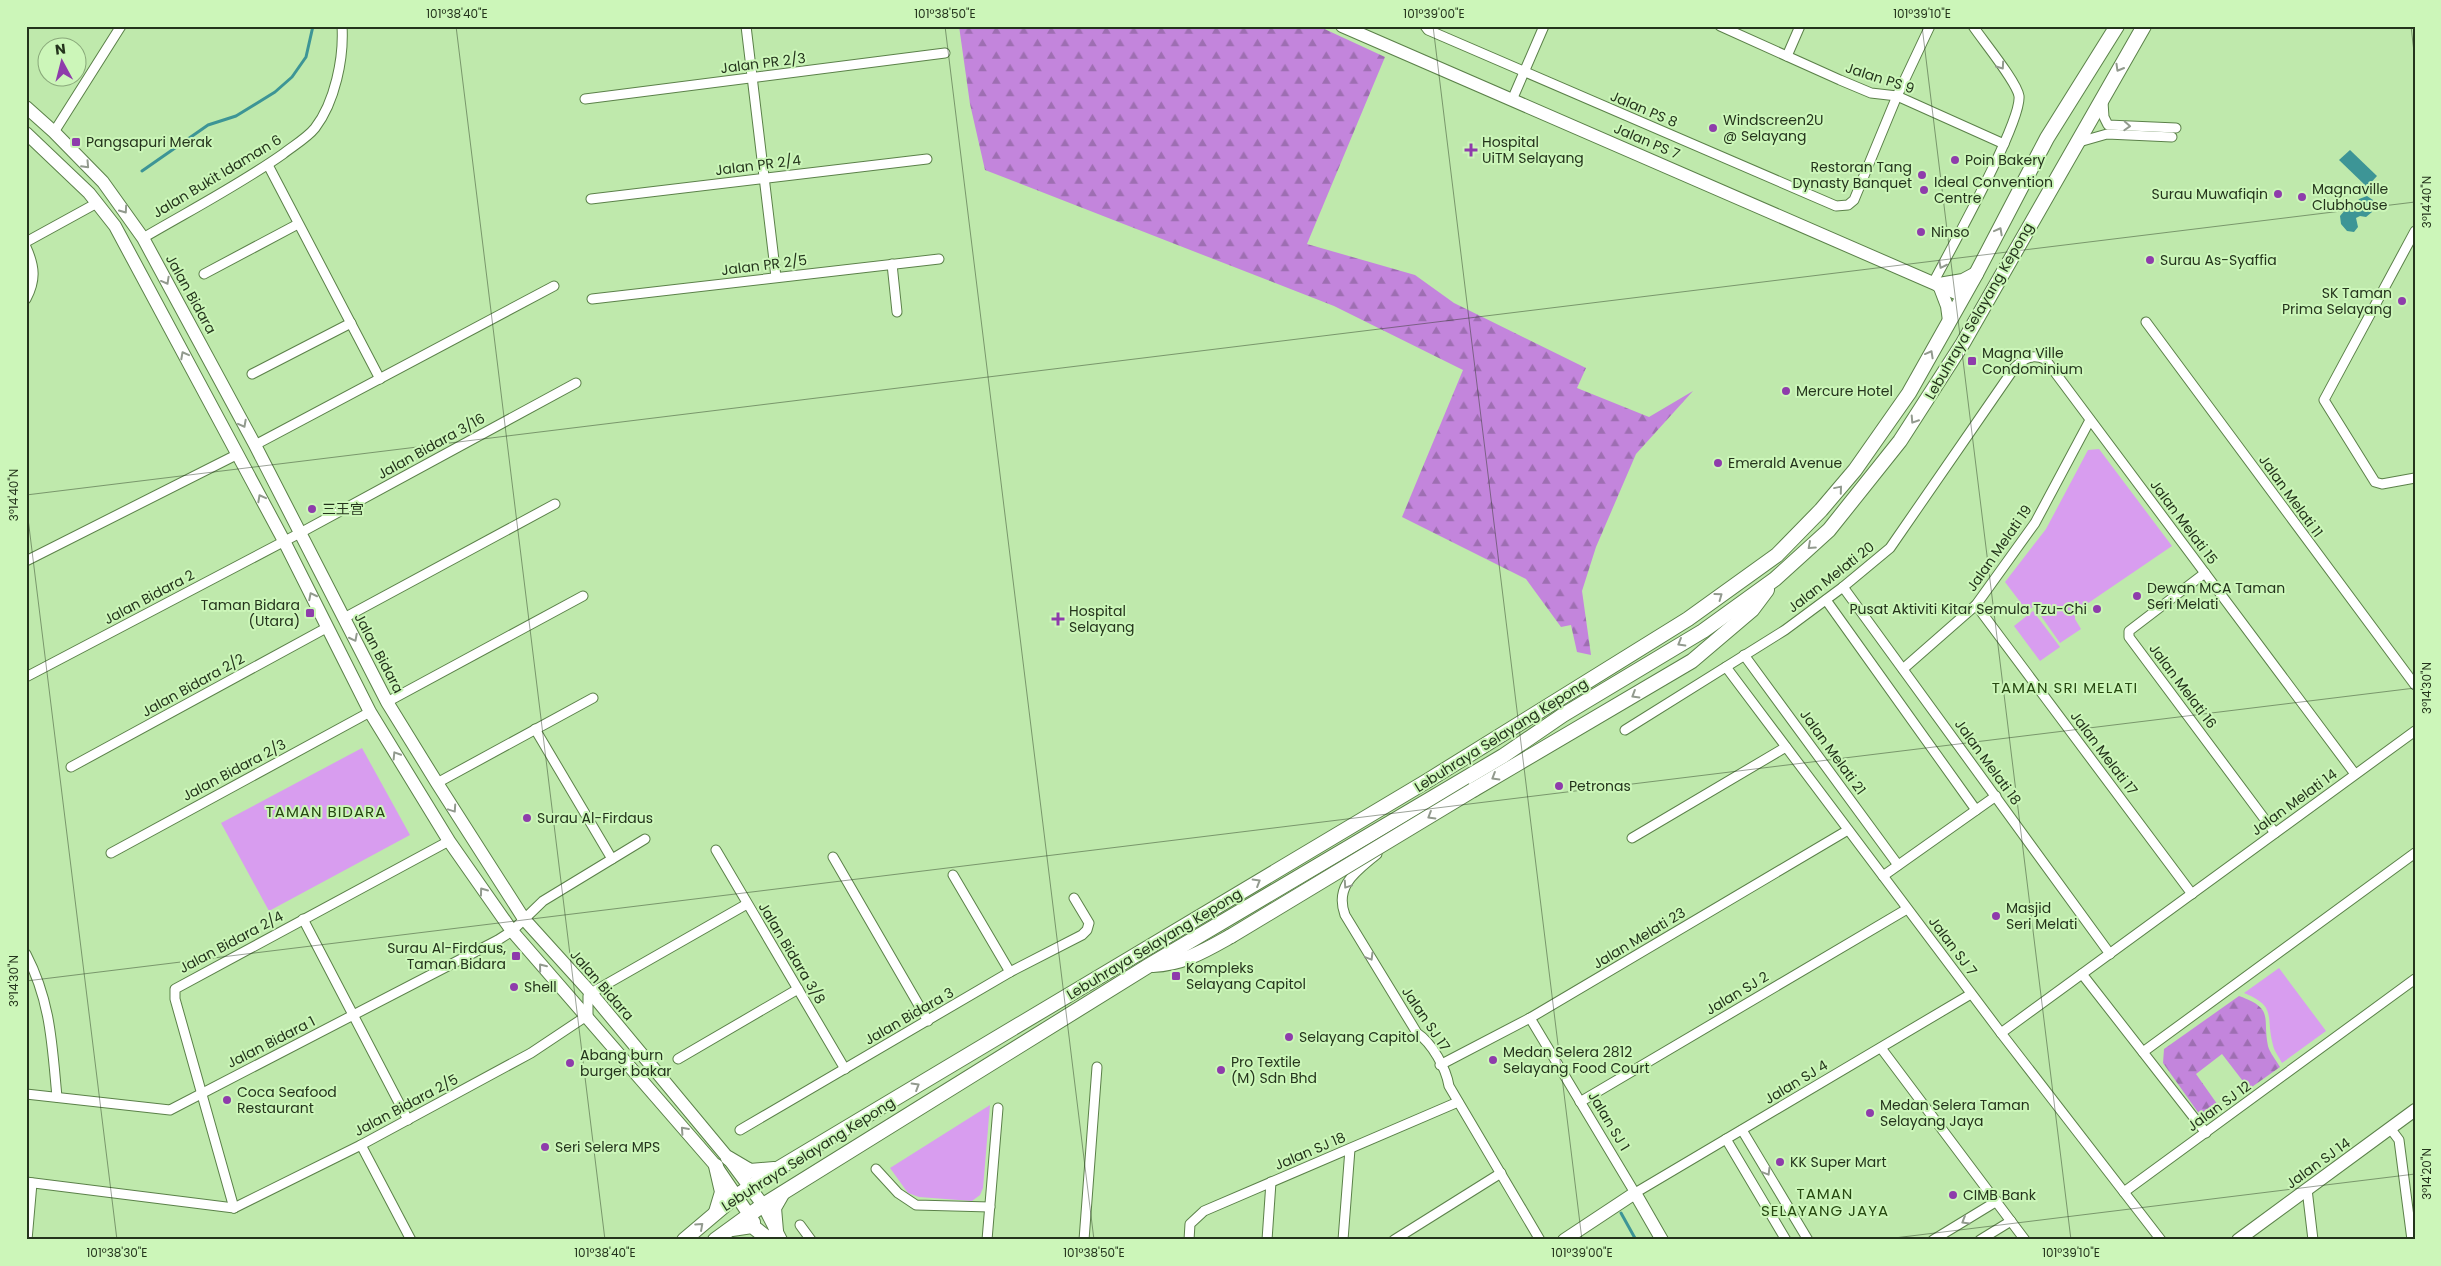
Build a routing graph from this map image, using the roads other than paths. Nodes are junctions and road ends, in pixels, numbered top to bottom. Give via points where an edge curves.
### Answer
1 (121, 26) edge
2 (342, 26) edge
3 (746, 26) edge
4 (1342, 26) edge
5 (1425, 26) edge
6 (1544, 26) edge
7 (1720, 26) edge
8 (1800, 26) edge
9 (1930, 26) edge
10 (1973, 26) edge
11 (2116, 26) edge
12 (2144, 26) edge
13 (945, 53) dead end
14 (1787, 56) junction
15 (1524, 72) junction
16 (753, 78) junction
17 (1897, 96) junction
18 (2103, 96) junction
19 (585, 99) dead end
20 (1512, 100) junction
21 (26, 106) edge
22 (54, 132) junction
23 (2154, 132) junction
24 (2174, 133) dead end
25 (26, 134) edge
26 (2078, 142) junction
27 (2004, 144) junction
28 (927, 159) dead end
29 (268, 165) junction
30 (764, 178) junction
31 (591, 199) dead end
32 (97, 203) junction
33 (298, 224) junction
34 (2415, 231) edge
35 (143, 238) junction
36 (26, 242) edge
37 (26, 247) edge
38 (939, 259) dead end
39 (892, 264) junction
40 (204, 274) dead end
41 (1976, 274) junction
42 (776, 277) junction
43 (1936, 284) junction
44 (554, 286) dead end
45 (1963, 296) junction
46 (26, 299) edge
47 (592, 299) dead end
48 (897, 312) dead end
49 (1948, 321) junction
50 (2146, 322) dead end
51 (351, 323) junction
52 (1973, 325) junction
53 (2045, 359) joint
54 (252, 374) dead end
55 (380, 379) junction
56 (576, 383) dead end
57 (2090, 420) junction
58 (255, 445) junction
59 (238, 454) junction
60 (2415, 478) edge
61 (554, 504) dead end
62 (300, 533) junction
63 (284, 541) junction
64 (26, 561) edge
65 (2205, 573) junction
66 (1775, 579) junction
67 (1843, 588) junction
68 (583, 596) dead end
69 (1826, 600) junction
70 (1976, 605) junction
71 (344, 618) junction
72 (328, 627) junction
73 (1744, 656) junction
74 (1726, 667) junction
75 (1903, 669) junction
76 (26, 677) edge
77 (2415, 685) edge
78 (593, 698) dead end
79 (387, 702) junction
80 (370, 712) junction
81 (535, 729) junction
82 (1625, 730) dead end
83 (2415, 731) edge
84 (1786, 746) junction
85 (72, 766) dead end
86 (2355, 774) junction
87 (437, 784) junction
88 (1996, 796) junction
89 (1976, 810) junction
90 (1397, 819) junction
91 (1848, 830) junction
92 (2275, 833) junction
93 (1632, 838) dead end
94 (645, 840) dead end
95 (449, 841) junction
96 (716, 850) dead end
97 (111, 853) dead end
98 (2415, 854) edge
99 (833, 857) dead end
100 (612, 859) junction
101 (1898, 864) junction
102 (953, 875) dead end
103 (1883, 876) junction
104 (2191, 895) junction
105 (1074, 898) dead end
106 (747, 904) junction
107 (1907, 909) junction
108 (303, 919) junction
109 (524, 919) junction
110 (512, 931) junction
111 (26, 954) edge
112 (2110, 954) junction
113 (1148, 966) junction
114 (1010, 972) junction
115 (2082, 974) junction
116 (2415, 979) edge
117 (798, 989) junction
118 (591, 993) junction
119 (1971, 994) junction
120 (353, 1015) junction
121 (585, 1017) junction
122 (1530, 1018) junction
123 (928, 1021) junction
124 (2001, 1033) junction
125 (1881, 1048) junction
126 (2143, 1052) junction
127 (678, 1058) dead end
128 (1440, 1065) junction
129 (1097, 1067) dead end
130 (845, 1070) junction
131 (203, 1093) junction
132 (26, 1094) edge
133 (57, 1097) junction
134 (1458, 1102) junction
135 (1580, 1102) junction
136 (998, 1108) dead end
137 (2415, 1110) edge
138 (408, 1120) junction
139 (2390, 1128) junction
140 (740, 1130) dead end
141 (1742, 1130) junction
142 (2206, 1133) junction
143 (1726, 1140) junction
144 (361, 1145) junction
145 (1350, 1149) junction
146 (728, 1158) junction
147 (716, 1166) junction
148 (779, 1168) junction
149 (876, 1169) dead end
150 (1501, 1173) junction
151 (29, 1182) edge
152 (1271, 1182) junction
153 (750, 1186) junction
154 (2307, 1189) junction
155 (2124, 1192) junction
156 (782, 1193) junction
157 (1635, 1193) junction
158 (736, 1196) junction
159 (1997, 1201) junction
160 (763, 1205) junction
161 (990, 1207) junction
162 (234, 1208) junction
163 (716, 1212) junction
164 (749, 1215) junction
165 (2011, 1221) junction
166 (800, 1225) dead end
167 (728, 1230) junction
168 (773, 1237) edge
169 (1566, 1239) edge
170 (2023, 1239) edge
171 (27, 1240) edge
172 (410, 1240) edge
173 (684, 1240) edge
174 (715, 1240) edge
175 (811, 1240) edge
176 (987, 1240) edge
177 (1084, 1240) edge
178 (1189, 1240) edge
179 (1266, 1240) edge
180 (1343, 1240) edge
181 (1394, 1240) edge
182 (1540, 1240) edge
183 (1662, 1240) edge
184 (1786, 1240) edge
185 (1808, 1240) edge
186 (1933, 1240) edge
187 (1980, 1240) edge
188 (2161, 1240) edge
189 (2238, 1240) edge
190 (2313, 1240) edge
191 (2412, 1240) edge

1 - 22 street
2 - 29 street, Jalan Bukit Idaman 6 via 338,68 324,115 314,130
3 - 16 street
4 - 20 main road, Jalan PS 7
5 - 15 street, Jalan PS 8
6 - 15 street
7 - 14 street, Jalan PS 9
8 - 14 street
9 - 17 street
10 -> 27 street via 2019,96
41 -> 11 main road, Lebuhraya Selayang Kepong via 2055,124
12 -> 18 main road, Lebuhraya Selayang Kepong
13 - 16 street, Jalan PR 2/3
14 - 17 street, Jalan PS 9 via 1871,93
15 - 17 street, Jalan PS 8 via 1836,206 1848,205 1854,200
15 - 20 street
16 - 19 street, Jalan PR 2/3
16 - 30 street
17 - 27 street, Jalan PS 9
18 -> 23 street via 2104,117 2108,125
18 - 26 main road, Lebuhraya Selayang Kepong
20 - 43 main road, Jalan PS 7
21 - 22 main road, Jalan Bidara
22 -> 35 main road, Jalan Bidara via 111,192
23 - 24 street
23 - 26 street via 2107,134
25 - 32 main road
26 - 52 main road, Lebuhraya Selayang Kepong
27 -> 43 street
28 - 30 street, Jalan PR 2/4
29 - 33 street
29 - 35 street, Jalan Bukit Idaman 6
30 - 31 street, Jalan PR 2/4
30 - 42 street
32 - 36 street
59 -> 32 main road via 128,247
33 - 40 street
33 - 51 street
34 - 60 street via 2324,400 2375,482 2382,484
35 -> 58 main road, Jalan Bidara
37 - 46 street via 34,265 34,280
38 - 39 street, Jalan PR 2/5
39 - 42 street, Jalan PR 2/5
39 - 48 street
41 - 43 main road via 1963,281
41 - 45 main road, Lebuhraya Selayang Kepong
42 - 47 street, Jalan PR 2/5
43 - 45 main road, Jalan PS 7
43 - 49 main road via 1947,306
44 - 55 street
45 - 49 main road, Lebuhraya Selayang Kepong
45 - 52 main road via 1973,307
148 -> 49 main road, Lebuhraya Selayang Kepong via 1427,780 1688,619 1777,555 1855,470 1909,393
50 - 77 street, Jalan Melati 11
51 - 54 street
51 - 55 street
52 -> 66 main road, Lebuhraya Selayang Kepong via 1900,441 1829,530
53 - 57 street, Jalan Melati 15
53 - 67 street, Jalan Melati 20 via 2036,356 2025,358 2015,367 1890,548
55 - 58 street
56 - 62 street, Jalan Bidara 3/16
57 - 65 street, Jalan Melati 15
57 - 70 street, Jalan Melati 19 via 2035,523
58 - 62 main road, Jalan Bidara
63 -> 59 main road
59 - 64 street
61 - 71 street
62 - 63 street, Jalan Bidara 3/16
62 - 71 main road, Jalan Bidara
72 -> 63 main road
63 - 76 street, Jalan Bidara 2
65 - 86 street, Jalan Melati 15
65 - 92 street, Jalan Melati 16 via 2129,631 2129,637
66 -> 90 main road, Lebuhraya Selayang Kepong via 1702,631 1563,715 1504,756
66 -> 113 main road, bridge via 1752,610 1692,661 1199,955 1166,965
67 - 69 street, Jalan Melati 20
67 - 75 street, Jalan Melati 18
68 - 79 street
69 - 73 street, Jalan Melati 20
69 - 89 street
70 - 75 street, Jalan Melati 19
70 - 104 street, Jalan Melati 17
71 -> 79 main road, Jalan Bidara
72 - 80 main road
72 - 85 street, Jalan Bidara 2/2
73 - 74 street, Jalan Melati 20
73 - 101 street, Jalan Melati 21
74 - 82 street, Jalan Melati 20
74 - 84 street, Jalan SJ 7
75 - 88 street, Jalan Melati 18
78 - 81 street
79 - 87 main road, Jalan Bidara
95 -> 80 main road
80 - 97 street, Jalan Bidara 2/3
81 - 87 street
81 - 100 street
83 - 86 street, Jalan Melati 14
84 - 91 street, Jalan SJ 7
84 - 93 street
86 - 92 street, Jalan Melati 14
87 -> 109 main road, Jalan Bidara
88 - 89 street
88 - 112 street, Jalan Melati 18
89 - 101 street
90 - 113 main road, Lebuhraya Selayang Kepong
90 -> 128 street, Jalan SJ 17 via 1381,851 1349,880 1342,892 1341,903 1386,983 1417,1032 1426,1039
91 - 103 street, Jalan SJ 7
91 - 122 street, Jalan Melati 23
92 - 104 street, Jalan Melati 14
94 - 100 street, Jalan Bidara 1
95 - 108 street, Jalan Bidara 2/4
110 -> 95 main road
96 - 106 street, Jalan Bidara 3/8
98 - 126 street
99 - 123 street
100 - 109 street, Jalan Bidara 1 via 543,902
101 - 103 street
102 - 114 street
103 - 107 street, Jalan SJ 7
104 - 112 street, Jalan Melati 14
105 - 114 street, Jalan Bidara 3 via 1089,926 1082,935
106 - 117 street, Jalan Bidara 3/8
106 - 118 street
107 - 119 street, Jalan SJ 7
107 - 135 street, Jalan SJ 2
108 - 120 street
108 - 131 street, Jalan Bidara 2/4 via 175,989 175,999
109 - 110 street, Jalan Bidara 1
109 - 118 main road, Jalan Bidara
110 - 120 street, Jalan Bidara 1
121 -> 110 main road
111 - 133 street via 37,975 50,1019
112 - 115 street, Jalan Melati 14
113 - 156 main road, Lebuhraya Selayang Kepong
114 - 123 street, Jalan Bidara 3
115 - 124 street, Jalan Melati 14
115 - 126 street
116 - 142 street, Jalan SJ 12
117 - 127 street
117 - 130 street, Jalan Bidara 3/8
118 - 121 street
118 - 146 main road, Jalan Bidara
119 - 124 street, Jalan SJ 7
119 - 125 street, Jalan SJ 4
120 - 131 street, Jalan Bidara 1
120 - 138 street
121 - 138 street, Jalan Bidara 2/5 via 531,1053
147 -> 121 main road
122 - 128 street, Jalan Melati 23
122 - 135 street, Jalan SJ 1
123 - 130 street, Jalan Bidara 3
124 - 155 street, Jalan SJ 7
125 - 141 street, Jalan SJ 4
125 - 159 street
126 - 142 street
128 - 134 street, Jalan SJ 17
129 - 177 street
130 - 140 street, Jalan Bidara 3
131 - 133 street, Jalan Bidara 1 via 170,1110
131 - 162 street, Jalan Bidara 2/4
132 - 133 street, Jalan Bidara 1
134 - 145 street, Jalan SJ 18
134 - 150 street, Jalan SJ 17
135 - 157 street, Jalan SJ 1
136 - 161 street
137 - 139 main road, Jalan SJ 14
138 - 144 street, Jalan Bidara 2/5
139 - 154 main road, Jalan SJ 14
139 - 191 street via 2400,1140
141 - 143 street, Jalan SJ 4
141 -> 185 street
142 - 155 street, Jalan SJ 12
143 - 157 street, Jalan SJ 4
143 - 184 street
144 - 162 street, Jalan Bidara 2/5
144 - 172 street
145 - 152 street, Jalan SJ 18
145 - 180 street
146 - 148 main road via 750,1171
146 - 153 main road, Jalan Bidara
147 - 158 main road
147 - 163 main road via 722,1192
148 - 153 main road, Lebuhraya Selayang Kepong
149 - 161 street via 898,1193 916,1205
150 - 181 street
150 - 182 street, Jalan SJ 17
151 - 162 street
151 - 171 street
152 - 178 street, Jalan SJ 18 via 1204,1211 1190,1224
152 - 179 street
153 - 158 main road, Lebuhraya Selayang Kepong
153 - 160 main road, Jalan Bidara
154 - 189 main road, Jalan SJ 14
154 - 190 street
155 - 188 street, Jalan SJ 7
156 - 160 main road, Lebuhraya Selayang Kepong
156 - 168 main road via 774,1208
157 - 169 main road
157 - 183 main road, Jalan SJ 1
158 - 163 main road, Lebuhraya Selayang Kepong
158 - 164 main road
159 - 165 street
159 -> 186 street
160 - 164 main road, Lebuhraya Selayang Kepong
160 - 168 main road, Jalan Bidara
161 - 176 street
173 -> 163 main road, Lebuhraya Selayang Kepong
164 - 167 main road, Lebuhraya Selayang Kepong
164 - 168 main road
165 - 170 street
165 - 187 street
166 - 175 street
167 - 168 main road via 752,1226
167 - 174 main road, Lebuhraya Selayang Kepong

